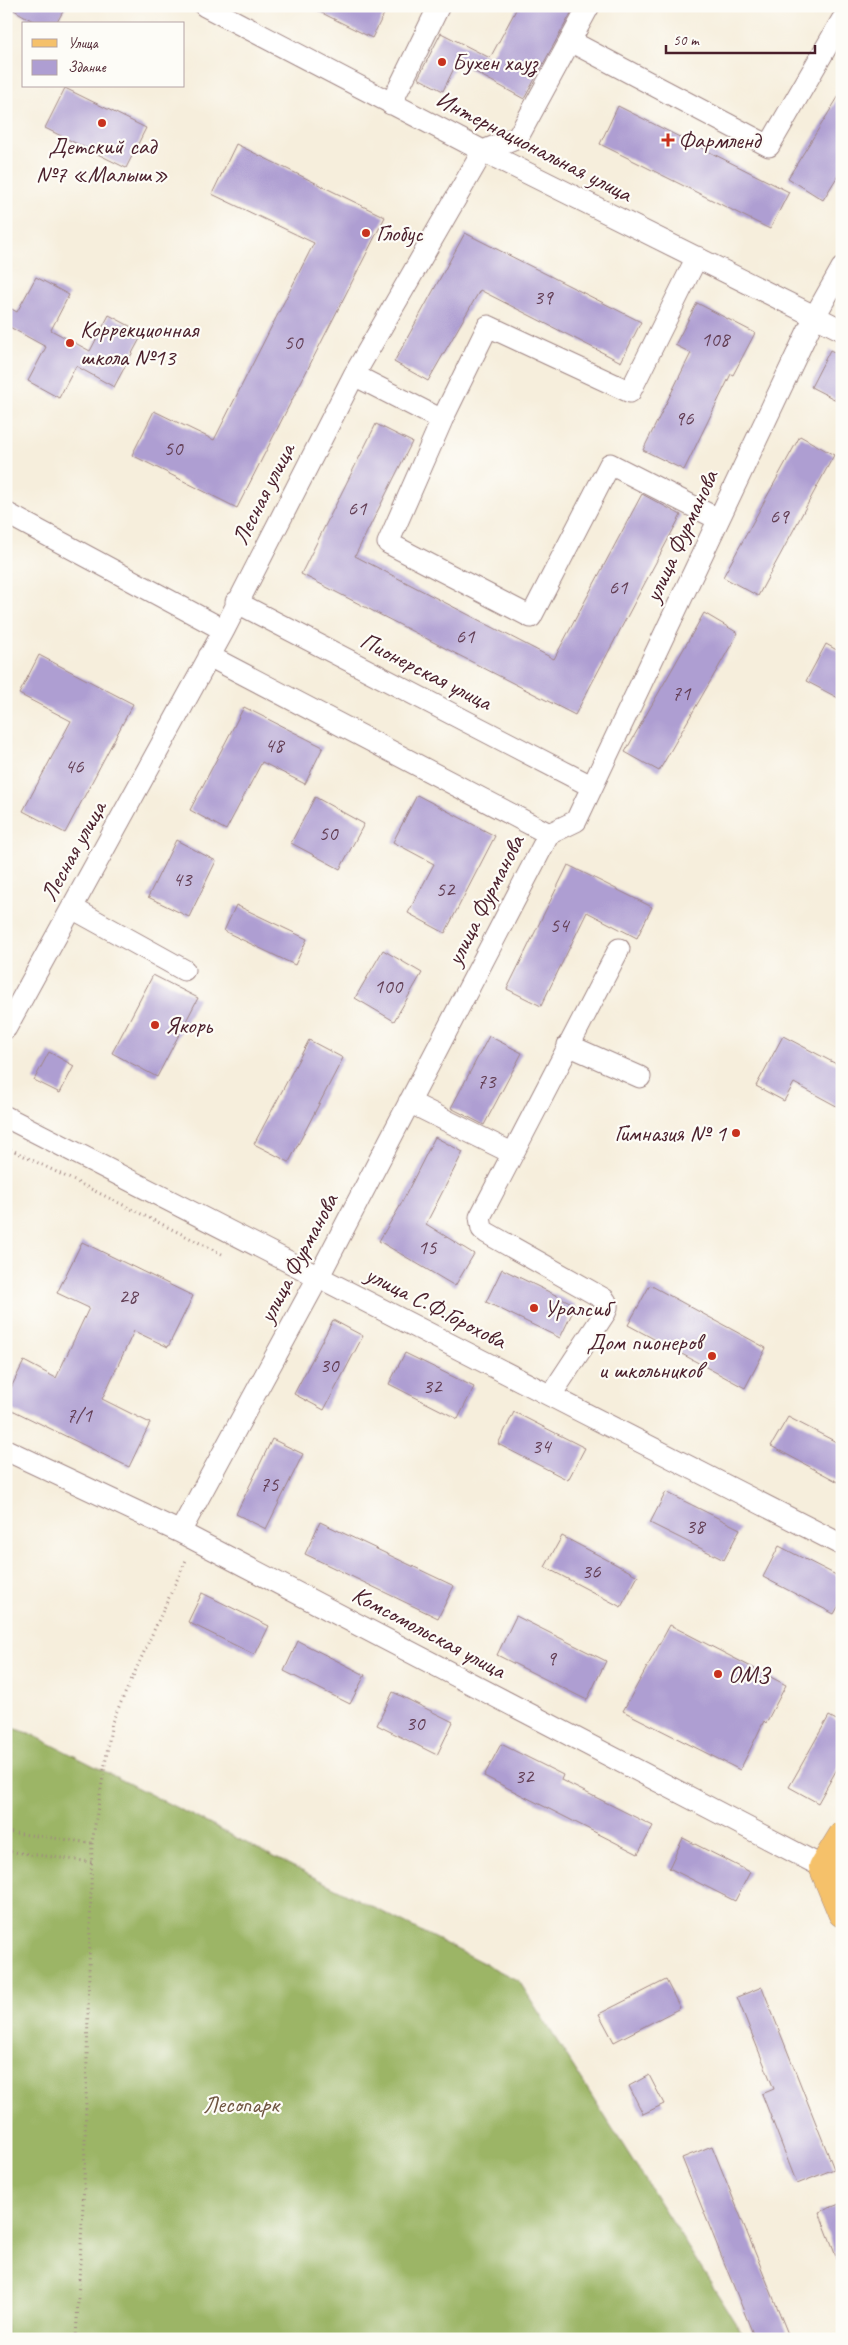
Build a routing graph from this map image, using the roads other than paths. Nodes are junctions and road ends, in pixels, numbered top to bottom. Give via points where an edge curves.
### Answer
1 (205, 6) edge
2 (439, 6) edge
3 (589, 6) edge
4 (842, 20) edge
5 (570, 42) junction
6 (391, 104) junction
7 (483, 151) junction
8 (697, 257) junction
9 (842, 268) edge
10 (815, 316) junction
11 (842, 330) edge
12 (354, 375) junction
13 (442, 420) junction
14 (6, 514) edge
15 (718, 519) junction
16 (236, 602) junction
17 (224, 630) junction
18 (209, 656) junction
19 (590, 786) junction
20 (549, 834) junction
21 (72, 908) junction
22 (619, 949) dead end
23 (184, 970) dead end
24 (6, 1028) edge
25 (568, 1045) junction
26 (640, 1077) dead end
27 (409, 1102) junction
28 (6, 1117) edge
29 (512, 1153) junction
30 (319, 1276) junction
31 (551, 1395) junction
32 (6, 1450) edge
33 (188, 1536) junction
34 (842, 1545) edge
35 (842, 1836) edge
36 (823, 1867) junction
37 (842, 1914) edge

1 - 6 street, Интернациональная улица
2 - 6 street
3 - 5 street
4 - 5 street via 769,146
5 - 7 street via 518,137
6 - 7 street, Интернациональная улица
7 - 8 street, Интернациональная улица
7 - 12 street, Лесная улица
8 - 10 street, Интернациональная улица
8 - 13 street via 630,392 488,326
9 - 10 street, улица Фурманова
10 - 11 street, Интернациональная улица
10 - 15 street, улица Фурманова
12 - 13 street
12 - 16 street, Лесная улица
13 - 15 street via 388,543 531,617 610,464
14 - 17 street
15 - 19 street, улица Фурманова
16 - 17 street, Лесная улица
16 - 19 street, Пионерская улица
17 - 18 street, Лесная улица
18 - 20 street
18 - 21 street, Лесная улица
19 - 20 street, улица Фурманова via 576,821
20 - 27 street, улица Фурманова
21 - 23 street
21 - 24 street, Лесная улица
22 - 25 street
25 - 26 street
25 - 29 street
27 - 29 street
27 - 30 street, улица Фурманова
28 - 30 street, улица С.Ф.Горохова
29 - 31 street via 481,1212 482,1229 604,1299 608,1306
30 - 31 street, улица С.Ф.Горохова
30 - 33 street, улица Фурманова
31 - 34 street, улица С.Ф.Горохова
32 - 33 street, Комсомольская улица
33 - 36 street, Комсомольская улица
35 - 36 main road
36 - 37 main road

